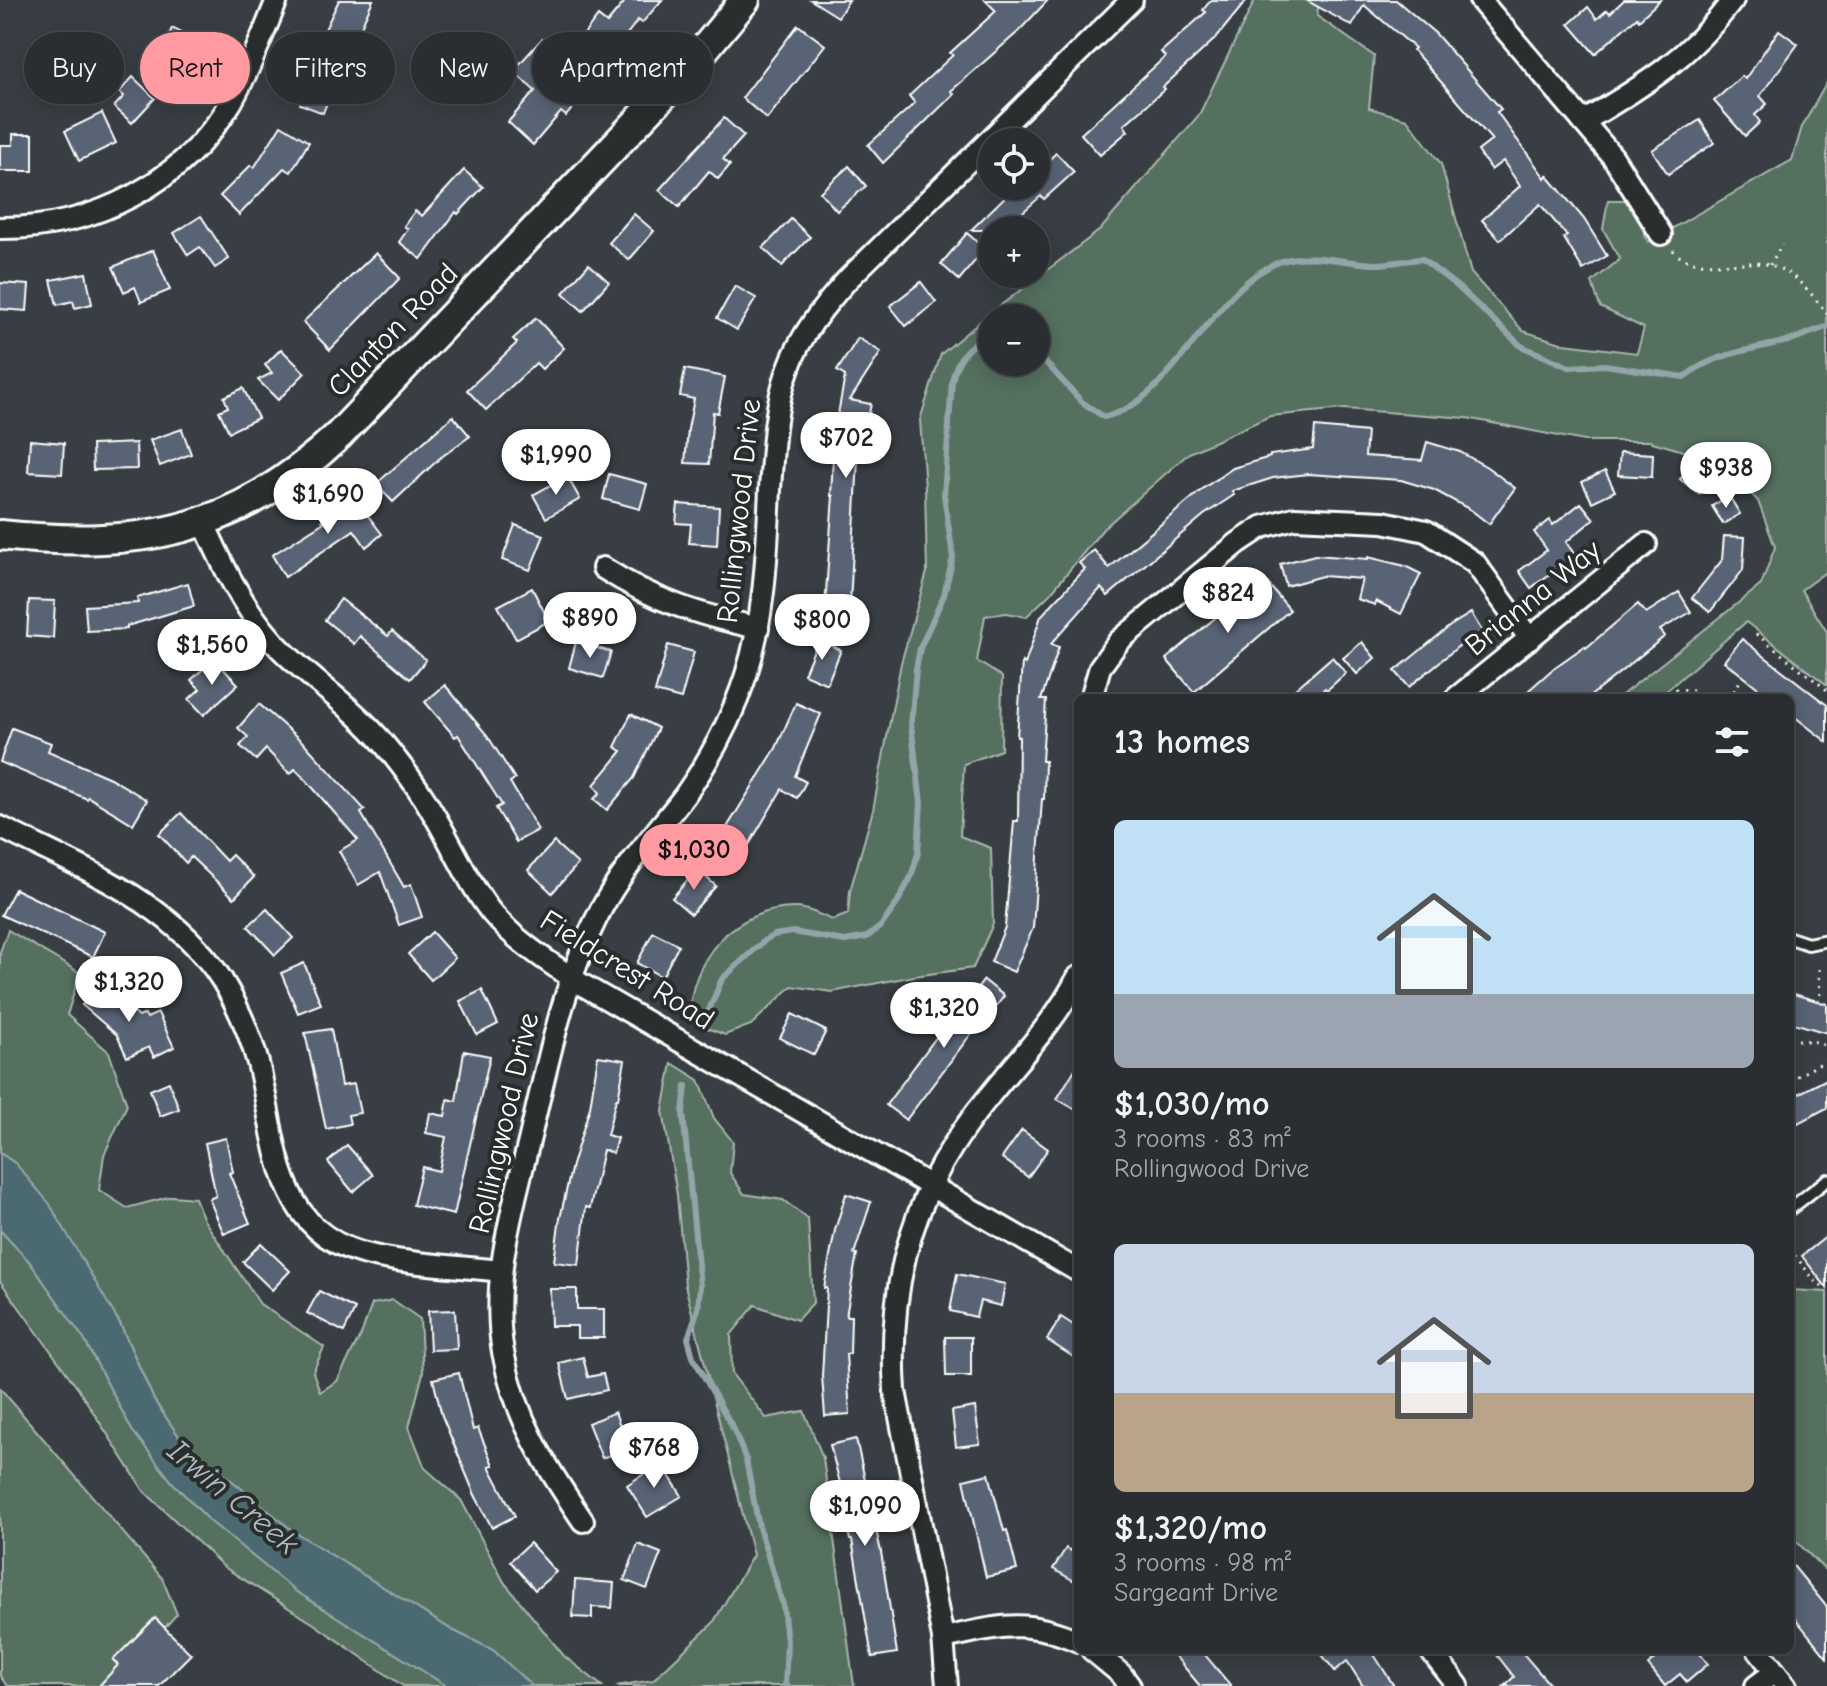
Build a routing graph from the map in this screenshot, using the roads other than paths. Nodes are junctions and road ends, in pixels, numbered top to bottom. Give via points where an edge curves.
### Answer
1 (277, 0) edge
2 (745, 0) edge
3 (1132, 0) edge
4 (1480, 0) edge
5 (1733, 0) edge
6 (1583, 122) junction
7 (0, 228) edge
8 (1661, 234) road end
9 (203, 521) junction
10 (0, 535) edge
11 (1646, 544) dead end
12 (603, 568) dead end
13 (758, 628) junction
14 (1530, 639) junction
15 (1092, 694) edge
16 (1461, 694) edge
17 (0, 827) edge
18 (1794, 939) edge
19 (1827, 940) edge
20 (571, 977) junction
21 (1074, 984) edge
22 (1827, 1180) edge
23 (929, 1184) junction
24 (1794, 1206) edge
25 (1074, 1269) edge
26 (501, 1271) junction
27 (583, 1521) dead end
28 (943, 1638) junction
29 (1074, 1640) edge
30 (1097, 1654) edge
31 (1433, 1654) edge
32 (1761, 1654) edge
33 (1780, 1679) edge
34 (947, 1686) edge
35 (1130, 1686) edge
36 (1458, 1686) edge
37 (1756, 1686) edge

1 - 7 street via 231,102 208,135 162,178 121,203 78,219
2 - 9 main road, Clanton Road via 687,70 339,435 272,490
3 - 13 street, Rollingwood Drive via 847,280 812,322 787,370 777,406
4 - 6 street
5 - 6 street via 1684,56
6 - 8 street via 1613,157
9 - 10 main road, Clanton Road via 131,539
9 - 20 street, Fieldcrest Road via 227,576 274,642 382,740 412,778 492,912 529,949
11 - 14 street, Brianna Way
12 - 13 street via 668,604
13 - 20 street, Rollingwood Drive via 741,691 719,742 609,897
14 - 15 street via 1475,563 1426,531 1383,522 1294,518 1262,527 1238,543 1119,641 1100,667
14 - 16 street, Brianna Way
17 - 26 street via 136,896 197,948 240,1013 258,1064 278,1166 301,1211 317,1228 374,1256
18 - 19 lane via 1808,944
20 - 23 street, Fieldcrest Road
20 - 26 street, Rollingwood Drive
21 - 23 street via 1055,1019 960,1133
22 - 24 lane
23 - 25 street, Fieldcrest Road
23 - 28 street via 899,1284 893,1361
26 - 27 street, Rollingwood Drive via 501,1336 514,1396 538,1454
28 - 29 street via 1009,1624
28 - 34 street
30 - 35 street
31 - 36 street
32 - 33 street
33 - 37 street

